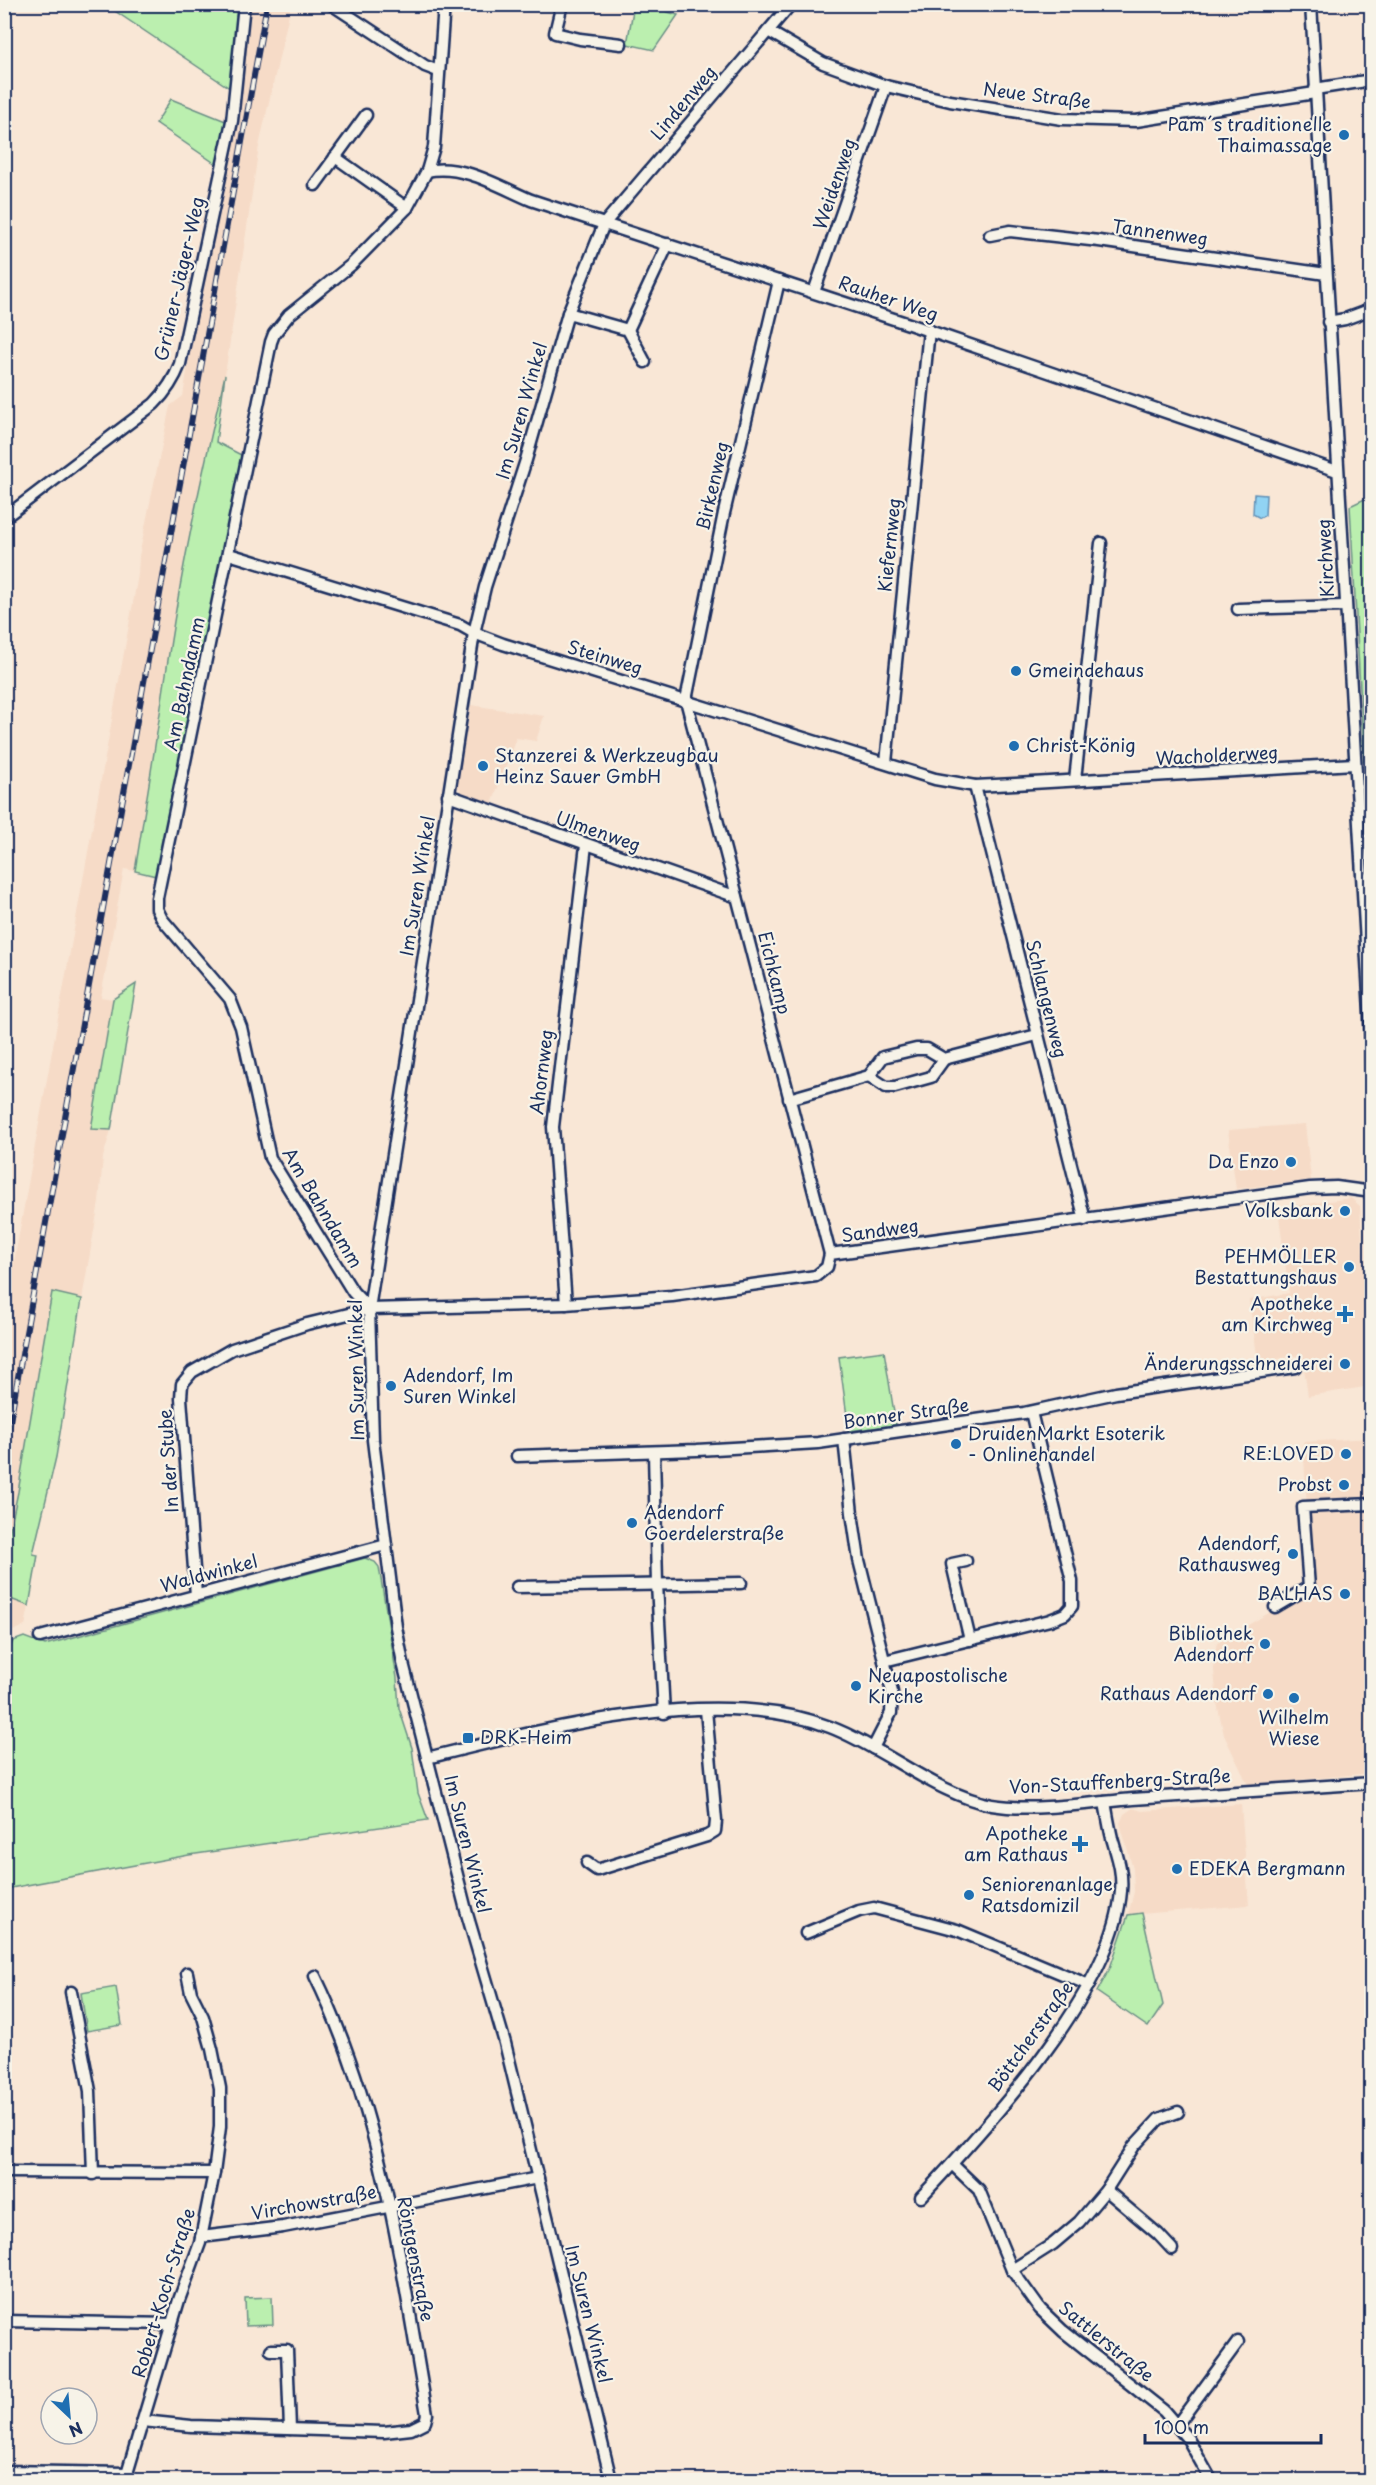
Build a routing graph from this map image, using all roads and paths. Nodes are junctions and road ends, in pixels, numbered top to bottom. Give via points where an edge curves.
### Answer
1 (244, 4) edge
2 (331, 4) edge
3 (444, 4) edge
4 (562, 4) edge
5 (791, 4) edge
6 (1311, 4) edge
7 (768, 31) junction
8 (621, 44) dead end
9 (438, 71) junction
10 (1371, 80) edge
11 (886, 86) junction
12 (1315, 91) junction
13 (366, 115) dead end
14 (335, 157) junction
15 (427, 171) junction
16 (315, 185) dead end
17 (407, 208) junction
18 (604, 224) junction
19 (990, 234) dead end
20 (668, 244) junction
21 (1326, 274) junction
22 (779, 280) junction
23 (814, 292) junction
24 (1371, 309) edge
25 (568, 313) junction
26 (1328, 322) junction
27 (627, 330) junction
28 (928, 330) junction
29 (645, 362) dead end
30 (1337, 471) junction
31 (4, 518) edge
32 (1101, 543) dead end
33 (229, 554) junction
34 (1345, 606) junction
35 (1238, 609) dead end
36 (474, 633) junction
37 (686, 700) junction
38 (886, 762) junction
39 (1354, 764) junction
40 (1075, 780) junction
41 (975, 786) junction
42 (448, 795) junction
43 (586, 845) junction
44 (737, 897) junction
45 (1370, 1033) edge
46 (1037, 1035) junction
47 (944, 1059) junction
48 (869, 1076) junction
49 (789, 1099) junction
50 (1371, 1109) edge
51 (1371, 1192) edge
52 (1085, 1220) junction
53 (830, 1254) junction
54 (566, 1304) junction
55 (369, 1309) junction
56 (1295, 1367) dead end
57 (1031, 1412) junction
58 (844, 1439) junction
59 (654, 1452) junction
60 (517, 1455) dead end
61 (1371, 1504) edge
62 (386, 1545) junction
63 (966, 1561) dead end
64 (741, 1583) dead end
65 (657, 1584) junction
66 (517, 1587) dead end
67 (196, 1595) junction
68 (1275, 1606) dead end
69 (40, 1637) dead end
70 (970, 1640) junction
71 (884, 1661) junction
72 (706, 1710) junction
73 (664, 1713) junction
74 (873, 1748) junction
75 (428, 1758) junction
76 (1371, 1783) edge
77 (1105, 1802) junction
78 (587, 1863) dead end
79 (806, 1933) dead end
80 (187, 1973) dead end
81 (315, 1976) dead end
82 (1089, 1985) junction
83 (70, 1992) dead end
84 (1178, 2112) dead end
85 (952, 2164) junction
86 (4, 2172) edge
87 (214, 2173) junction
88 (93, 2174) junction
89 (538, 2178) junction
90 (1106, 2190) junction
91 (921, 2197) dead end
92 (389, 2207) junction
93 (201, 2237) junction
94 (1172, 2249) dead end
95 (1012, 2270) junction
96 (4, 2321) edge
97 (172, 2324) junction
98 (1238, 2342) dead end
99 (272, 2350) dead end
100 (143, 2421) junction
101 (1177, 2425) junction
102 (290, 2429) junction
103 (4, 2471) edge
104 (127, 2477) edge
105 (611, 2481) edge
106 (1210, 2481) edge

1 - 31 street, Grüner-Jäger-Weg via 232,121 175,377 154,404
2 - 9 street
3 - 9 street, Am Bahndamm
4 - 8 street via 555,33
5 - 7 street, Lindenweg
6 - 12 street, Kirchweg
7 - 11 street, Neue Straße via 823,63
7 - 18 street, Lindenweg
9 - 15 street, Am Bahndamm via 434,147
10 - 12 street, Neue Straße
11 - 12 street, Neue Straße via 1004,111 1107,121 1173,116
11 - 23 street, Weidenweg
12 - 21 street, Kirchweg
13 - 14 street
14 - 16 street
14 - 17 street
15 - 17 street, Am Bahndamm
15 - 18 street, Rauher Weg via 439,168 472,175
17 - 33 street, Am Bahndamm via 351,265 289,315 274,334
18 - 20 street, Rauher Weg
18 - 25 street, Im Suren Winkel
19 - 21 street, Tannenweg via 1010,231 1090,240
20 - 22 street, Rauher Weg
20 - 27 street
21 - 26 street, Kirchweg
22 - 23 street, Rauher Weg
22 - 37 street, Birkenweg via 724,513
23 - 28 street, Rauher Weg
24 - 26 street
25 - 27 street
25 - 36 street, Im Suren Winkel
26 - 30 street, Kirchweg
27 - 29 street
28 - 30 street, Rauher Weg
28 - 38 street, Kiefernweg
30 - 34 street, Kirchweg
32 - 40 street
33 - 36 street, Steinweg via 460,625
33 - 55 street, Am Bahndamm via 157,898 158,909 230,999 241,1027 270,1158 353,1292
34 - 35 street
34 - 39 street, Kirchweg
36 - 37 street, Steinweg
36 - 42 street, Im Suren Winkel
37 - 38 street, Steinweg
37 - 44 street, Eichkamp
38 - 41 street, Steinweg via 944,782
39 - 40 street, Wacholderweg
39 - 45 street, Kirchweg
40 - 41 street, Wacholderweg
41 - 46 street, Schlangenweg
42 - 43 street, Ulmenweg
42 - 55 street, Im Suren Winkel
43 - 44 street, Ulmenweg
43 - 54 street, Ahornweg via 553,1127
44 - 49 street, Eichkamp
45 - 50 street, Kirchweg
46 - 47 street
46 - 52 street, Schlangenweg
47 - 48 street via 916,1049 883,1058
47 - 48 street via 931,1077 895,1087 886,1087
48 - 49 street
49 - 53 street, Eichkamp
51 - 52 street, Sandweg via 1310,1188
52 - 53 street, Sandweg
53 - 54 street, Sandweg via 827,1267 813,1276 672,1296
54 - 55 street, Sandweg
55 - 62 street, Im Suren Winkel via 373,1440
55 - 67 street, In der Stube via 246,1343 186,1378 181,1392
56 - 57 street, Bonner Straße via 1138,1389
57 - 58 street, Bonner Straße
57 - 70 street via 1072,1581 1072,1606 1059,1617
58 - 59 street, Bonner Straße via 779,1447
58 - 71 street via 859,1560
59 - 60 street, Bonner Straße
59 - 65 street
61 - 68 street via 1303,1507 1309,1587
62 - 67 street, Waldwinkel
62 - 75 street, Im Suren Winkel via 400,1649
63 - 70 street via 952,1564
64 - 65 street
65 - 66 street
65 - 73 street
67 - 69 street, Waldwinkel
70 - 71 street
71 - 74 street via 892,1704 889,1720
72 - 73 street, Von-Stauffenberg-Straße
72 - 74 street, Von-Stauffenberg-Straße via 781,1713 832,1728
72 - 78 street via 715,1831 597,1870
73 - 75 street, Von-Stauffenberg-Straße via 541,1731
74 - 77 street, Von-Stauffenberg-Straße via 957,1794 984,1803 1014,1807
75 - 89 street, Im Suren Winkel
76 - 77 street, Von-Stauffenberg-Straße
77 - 82 street, Böttcherstraße via 1120,1864 1121,1894 1115,1922
79 - 82 street via 874,1908 957,1930
80 - 87 street, Robert-Koch-Straße via 191,1994 210,2040 220,2088
81 - 92 street, Röntgenstraße via 345,2042 363,2097
82 - 85 street, Böttcherstraße via 1039,2058
83 - 88 street via 90,2091
84 - 90 street via 1159,2119 1134,2146
85 - 91 street, Böttcherstraße
85 - 95 street, Sattlerstraße via 979,2190
86 - 88 street
87 - 88 street
87 - 93 street, Robert-Koch-Straße
89 - 92 street, Virchowstraße
89 - 105 street, Im Suren Winkel
90 - 94 street
90 - 95 street via 1065,2235
92 - 93 street, Virchowstraße
92 - 102 street, Röntgenstraße via 427,2414 425,2422 411,2429 384,2432
93 - 97 street, Robert-Koch-Straße
95 - 101 street, Sattlerstraße via 1043,2312 1142,2391
96 - 97 street
97 - 100 street, Robert-Koch-Straße
98 - 101 street
99 - 102 street via 287,2350
100 - 102 street, Röntgenstraße
100 - 104 street, Robert-Koch-Straße
101 - 106 street, Sattlerstraße via 1189,2439
103 - 104 street

